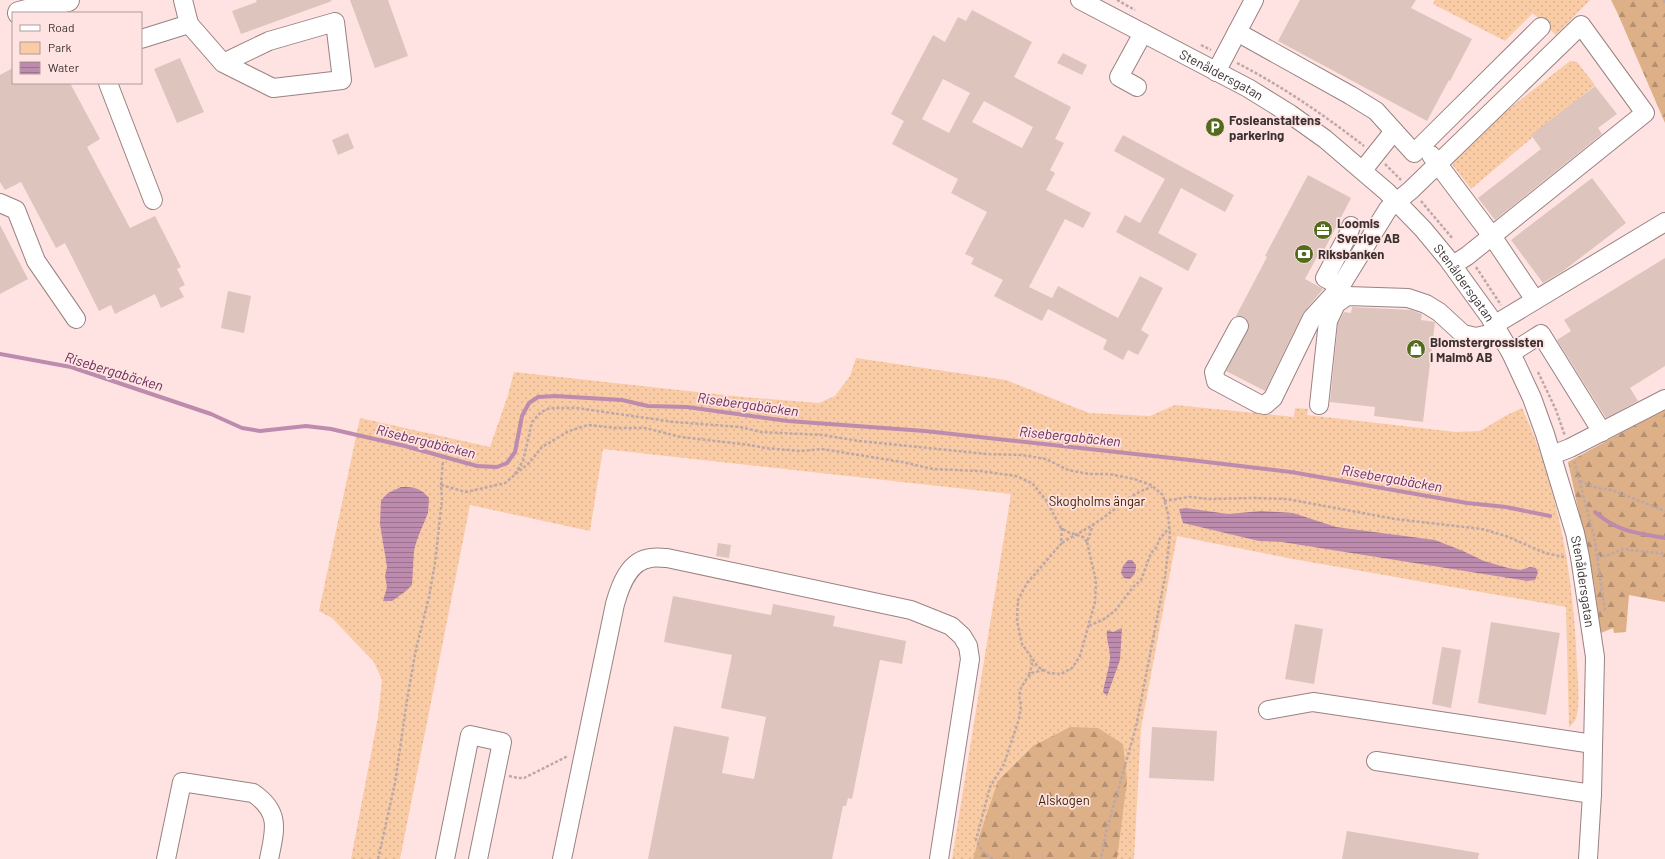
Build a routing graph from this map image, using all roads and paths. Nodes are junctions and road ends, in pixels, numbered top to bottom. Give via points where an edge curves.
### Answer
1 (68, 0) edge
2 (183, 0) edge
3 (1080, 0) edge
4 (1117, 0) edge
5 (1254, 0) edge
6 (1664, 0) edge
7 (1665, 4) edge
8 (23, 12) edge
9 (1140, 13) dead end
10 (12, 14) edge
11 (0, 18) edge
12 (189, 24) junction
13 (1541, 27) dead end
14 (1237, 32) junction
15 (1143, 33) junction
16 (142, 39) edge
17 (1198, 43) dead end
18 (223, 62) junction
19 (1220, 64) junction
20 (108, 84) edge
21 (1137, 87) dead end
22 (1394, 131) junction
23 (1422, 145) junction
24 (1376, 156) junction
25 (1438, 163) junction
26 (1363, 170) junction
27 (1411, 190) junction
28 (153, 200) dead end
29 (1396, 201) junction
30 (0, 203) edge
31 (1665, 222) edge
32 (1351, 226) dead end
33 (1492, 236) junction
34 (1460, 261) junction
35 (1340, 286) junction
36 (1535, 300) junction
37 (76, 319) dead end
38 (1500, 324) junction
39 (1239, 326) dead end
40 (1517, 349) junction
41 (1665, 399) edge
42 (1319, 405) dead end
43 (1602, 432) junction
44 (1570, 448) junction
45 (1552, 455) junction
46 (443, 461) dead end
47 (515, 474) junction
48 (1580, 481) junction
49 (440, 484) junction
50 (1152, 487) junction
51 (1164, 501) junction
52 (1665, 511) edge
53 (1093, 525) junction
54 (1062, 528) junction
55 (1170, 528) junction
56 (1074, 534) junction
57 (1087, 542) junction
58 (1062, 544) junction
59 (1665, 554) edge
60 (1588, 556) junction
61 (1605, 616) dead end
62 (1089, 626) junction
63 (1030, 658) junction
64 (1044, 670) junction
65 (1028, 676) junction
66 (1268, 710) dead end
67 (1593, 744) junction
68 (585, 748) junction
69 (1376, 761) dead end
70 (495, 774) junction
71 (1592, 794) junction
72 (166, 859) edge
73 (269, 859) edge
74 (378, 859) edge
75 (445, 859) edge
76 (478, 859) edge
77 (562, 859) edge
78 (939, 859) edge
79 (993, 859) edge
80 (1101, 859) edge
81 (1588, 859) edge

1 - 8 main road
2 - 12 street
3 - 15 street, Stenåldersgatan
4 - 9 path
5 - 14 street
6 - 7 path
10 - 11 main road
12 - 16 street
12 - 18 street
13 - 23 street
14 - 19 street
14 - 22 street via 1370,107
15 - 19 street, Stenåldersgatan
15 - 21 street via 1119,77
17 - 19 path
18 - 18 street via 273,88 342,80 335,22 269,41
19 - 24 path via 1299,98
19 - 26 street, Stenåldersgatan
20 - 28 street
22 - 23 street via 1414,153
22 - 24 street
23 - 25 street
24 - 26 street
24 - 27 path
25 - 27 street
25 - 33 street
25 - 33 street via 1581,25 1645,113
26 - 29 street, Stenåldersgatan
27 - 29 street
27 - 34 path via 1433,215
29 - 34 street, Stenåldersgatan via 1423,230
29 - 35 street via 1381,219
30 - 37 street via 16,210 36,260
31 - 36 street
32 - 35 street via 1325,278
33 - 34 street
33 - 36 street
34 - 38 street, Stenåldersgatan
34 - 38 path
35 - 39 street via 1312,318 1273,398 1265,405 1216,381 1214,372
36 - 38 street
38 - 40 street, Stenåldersgatan
38 - 42 street via 1476,337 1463,334 1439,312 1408,298 1347,296 1336,304 1328,321
40 - 43 street via 1541,334
40 - 44 path via 1556,410
40 - 45 street, Stenåldersgatan
41 - 43 street
43 - 44 street
44 - 45 street
44 - 48 path
45 - 60 street, Stenåldersgatan via 1575,533
46 - 49 path
47 - 49 path via 505,483 466,492
47 - 50 path via 523,461 532,422 541,412 550,408 563,408 607,411 674,422 740,427 761,432 823,435 987,454 1022,454 1046,459 1068,470 1121,476
47 - 54 path via 529,463 542,447 569,431 588,425 645,428 681,437 764,448 801,451 822,449 933,469 1016,476 1032,483 1046,500
48 - 52 path via 1597,488 1612,490
48 - 60 path via 1594,536
49 - 74 path via 442,499 435,562 416,649 395,783
50 - 51 path via 1163,495
50 - 53 path via 1138,491
51 - 55 path
51 - 60 path via 1189,497 1287,499 1395,519 1482,529 1506,536 1545,553 1569,557
53 - 56 path
53 - 57 path
54 - 56 path
54 - 58 path
55 - 62 path via 1151,553 1141,580 1115,611
55 - 80 path via 1164,577 1136,727 1106,832
56 - 57 path via 1083,537
56 - 58 path
57 - 62 path via 1096,581 1095,602
58 - 63 path via 1027,583 1018,600 1016,621 1022,644
59 - 60 path via 1623,549 1606,556
60 - 61 path
60 - 67 street, Stenåldersgatan via 1595,657
62 - 64 path via 1080,656 1072,668 1061,674
63 - 64 path
63 - 65 path via 1031,670
64 - 65 path
65 - 79 path via 1021,688 1021,706 1012,740 1004,764 990,787 976,840 982,852
66 - 67 street via 1313,702
67 - 71 street, Stenåldersgatan
68 - 70 path via 521,779
68 - 77 street
68 - 78 street via 615,604 621,584 639,561 667,558 911,610 951,626 968,646 970,659
69 - 71 street
70 - 75 street via 502,742 470,735
70 - 76 street
71 - 81 street, Stenåldersgatan
72 - 73 street via 182,782 253,793 260,798 269,807 275,828

